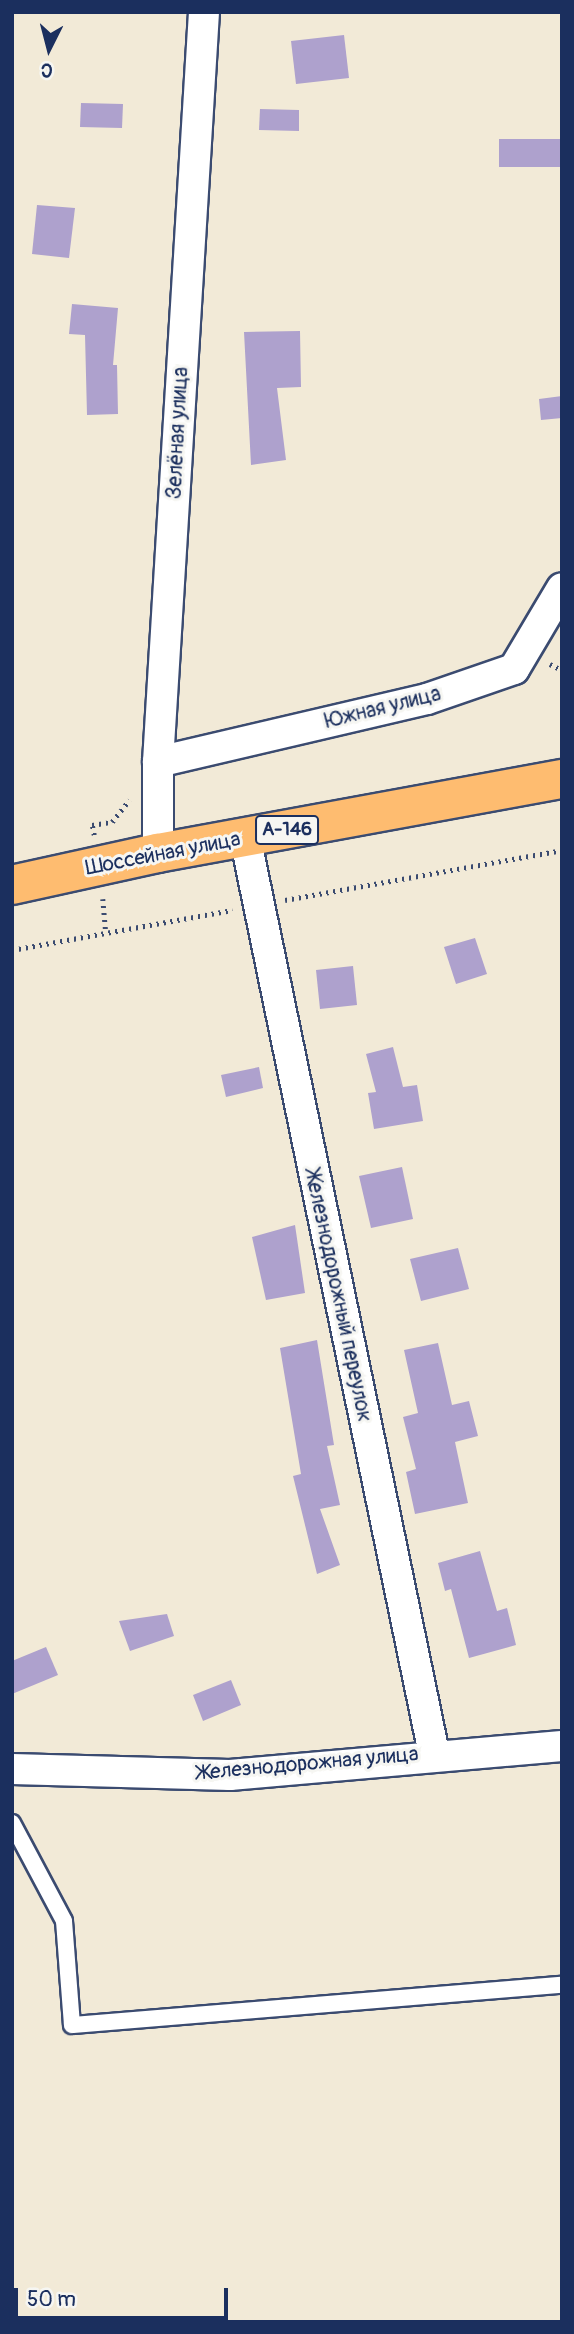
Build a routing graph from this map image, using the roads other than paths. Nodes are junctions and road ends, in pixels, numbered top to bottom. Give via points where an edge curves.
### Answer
1 (204, 12) edge
2 (562, 589) edge
3 (158, 762) junction
4 (562, 779) edge
5 (245, 837) junction
6 (158, 853) junction
7 (12, 885) edge
8 (562, 1746) edge
9 (434, 1754) junction
10 (12, 1769) edge
11 (12, 1823) edge
12 (562, 1985) edge

1 - 3 street, Зелёная улица
2 - 3 street, Южная улица via 514,669 426,699
3 - 6 street, Зелёная улица
4 - 5 highway, Шоссейная улица / А-146
5 - 6 highway, Шоссейная улица / А-146
5 - 9 street, Железнодорожный переулок
6 - 7 highway, Шоссейная улица / А-146
8 - 9 street, Железнодорожная улица
9 - 10 street, Железнодорожная улица via 230,1774
11 - 12 lane via 64,1921 72,2025

